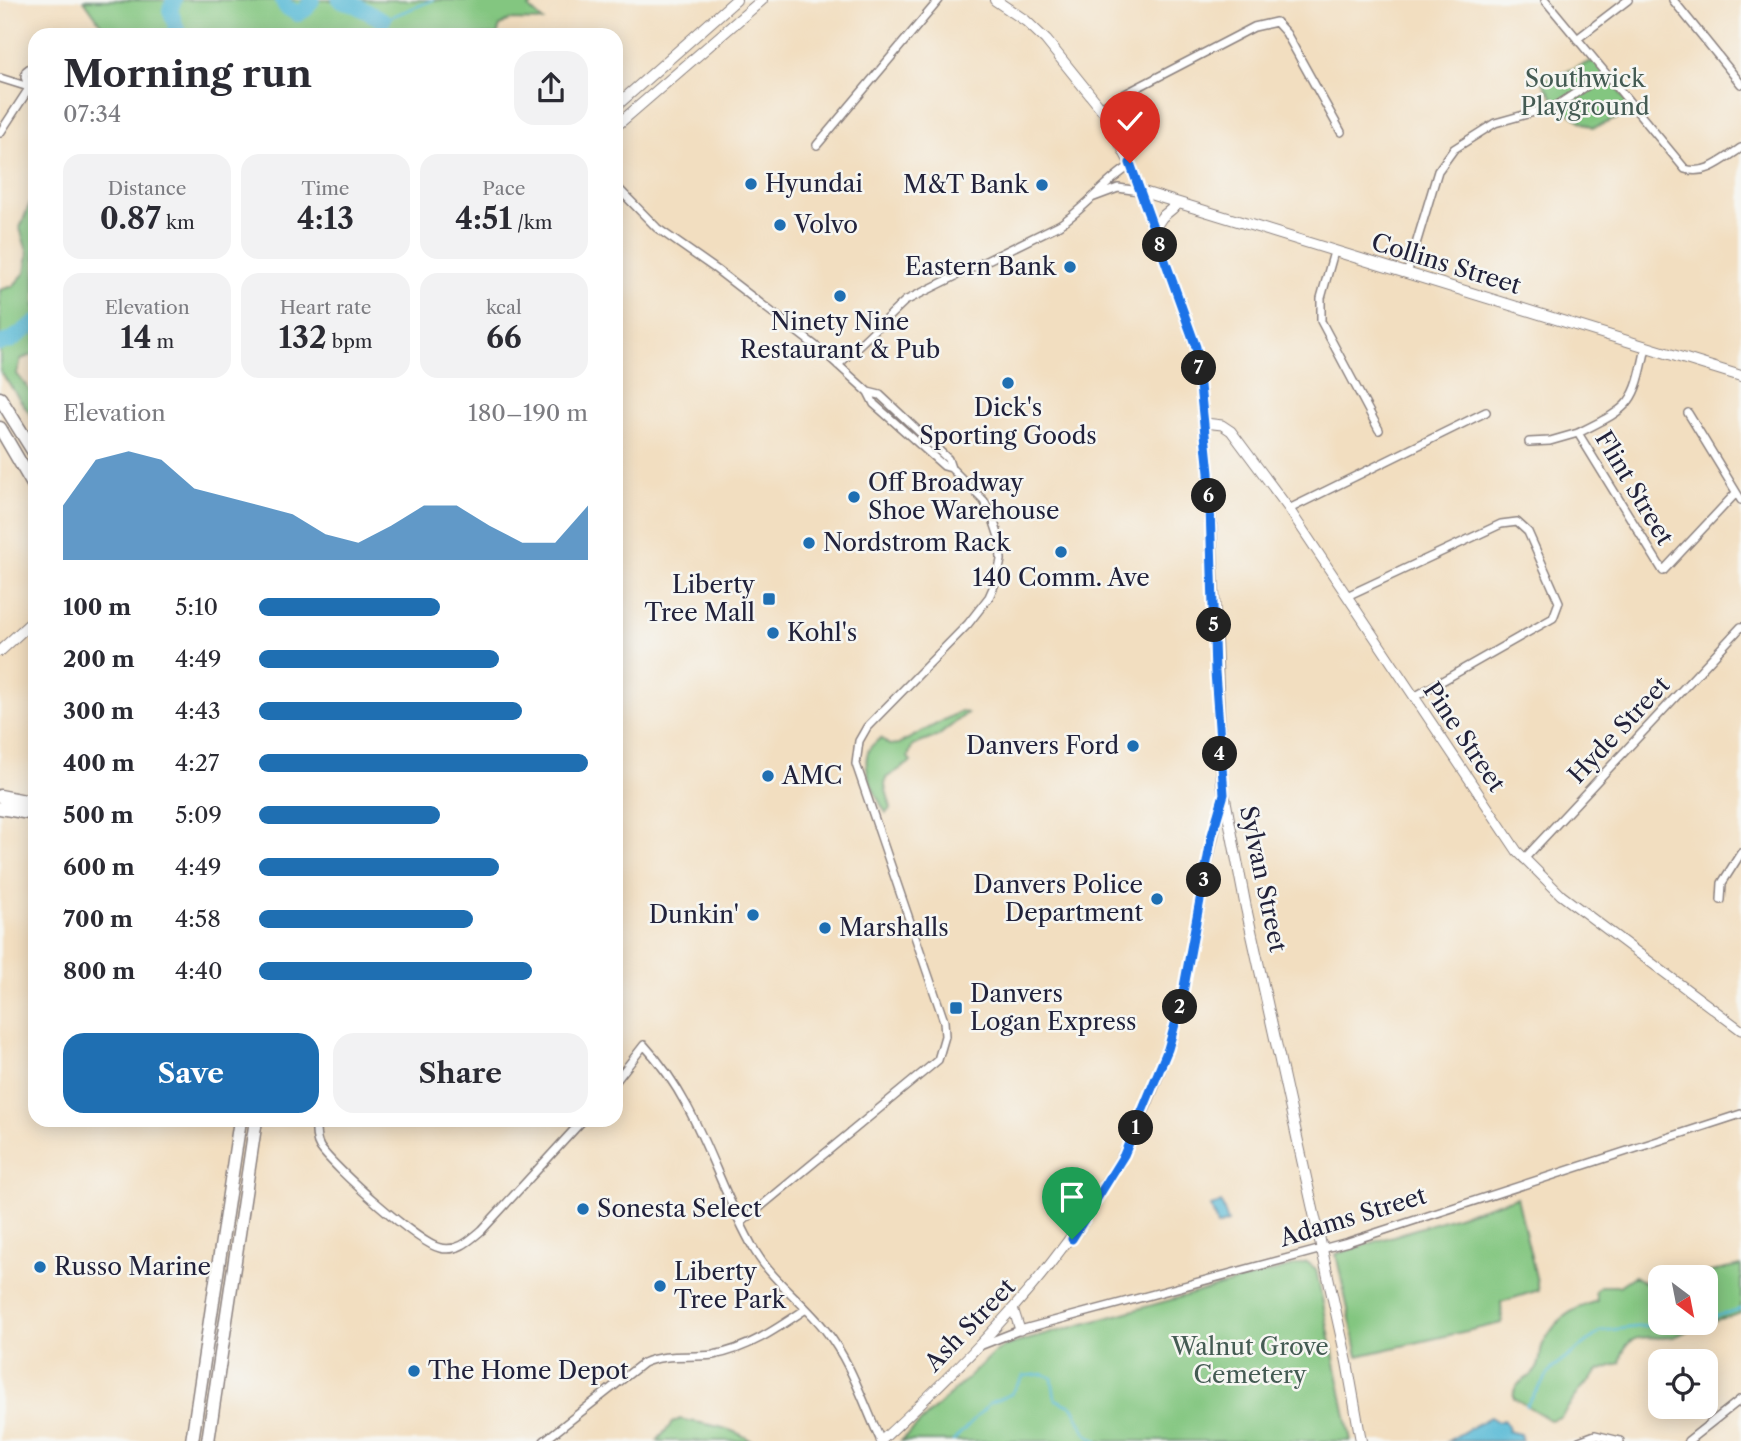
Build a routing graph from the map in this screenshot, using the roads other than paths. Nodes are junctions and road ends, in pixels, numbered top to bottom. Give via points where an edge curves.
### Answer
1 (736, 0) edge
2 (762, 0) edge
3 (939, 0) edge
4 (996, 0) edge
5 (1545, 0) edge
6 (1628, 0) edge
7 (1673, 0) edge
8 (1577, 39) junction
9 (1605, 74) junction
10 (0, 78) edge
11 (1741, 84) edge
12 (28, 87) edge
13 (28, 94) edge
14 (623, 100) edge
15 (1100, 107) junction
16 (623, 120) edge
17 (1341, 132) dead end
18 (0, 133) edge
19 (817, 145) dead end
20 (1741, 148) edge
21 (1130, 166) junction
22 (1140, 191) junction
23 (623, 193) edge
24 (1093, 197) junction
25 (1179, 203) junction
26 (1154, 229) junction
27 (1334, 252) junction
28 (1407, 274) junction
29 (1646, 347) junction
30 (838, 365) junction
31 (1741, 376) edge
32 (0, 398) edge
33 (1486, 412) dead end
34 (1688, 413) dead end
35 (1205, 422) junction
36 (0, 428) edge
37 (1379, 430) dead end
38 (1578, 433) junction
39 (1529, 442) dead end
40 (28, 443) edge
41 (28, 476) edge
42 (1739, 497) edge
43 (1289, 509) junction
44 (1347, 596) junction
45 (28, 625) edge
46 (1741, 627) edge
47 (0, 651) edge
48 (1414, 697) junction
49 (1224, 794) junction
50 (0, 796) edge
51 (28, 802) edge
52 (0, 808) edge
53 (28, 813) edge
54 (1741, 853) edge
55 (1524, 859) junction
56 (1721, 900) dead end
57 (1741, 1030) edge
58 (623, 1072) edge
59 (1741, 1114) edge
60 (239, 1127) edge
61 (255, 1127) edge
62 (317, 1127) edge
63 (577, 1127) edge
64 (742, 1222) junction
65 (1322, 1248) junction
66 (1013, 1308) junction
67 (806, 1309) junction
68 (1020, 1330) junction
69 (976, 1350) junction
70 (1741, 1399) edge
71 (192, 1441) edge
72 (208, 1441) edge
73 (544, 1441) edge
74 (881, 1441) edge
75 (1361, 1441) edge
76 (1579, 1441) edge
77 (1619, 1441) edge
78 (1688, 1441) edge

1 - 14 main road
2 - 16 main road
3 - 19 street
4 - 15 main road, Sylvan Street via 1046,40
5 - 8 street
6 - 8 street
7 - 11 street
8 - 9 street
9 - 20 street via 1677,162 1694,172
9 - 28 street via 1556,106 1495,123 1454,149 1438,171
10 - 12 street
13 - 18 street
15 - 17 street via 1254,27 1276,22
15 - 21 main road, Sylvan Street
21 - 22 main road, Sylvan Street
21 - 24 street
22 - 24 street via 1118,188
22 - 25 main road, Collins Street
22 - 26 main road, Sylvan Street
23 - 30 street via 657,228
24 - 30 street via 1074,216 1044,234 905,301
25 - 26 main road
25 - 27 main road, Collins Street
26 - 35 main road, Sylvan Street via 1196,347
27 - 28 main road, Collins Street
27 - 37 street via 1321,298 1321,321
28 - 29 main road, Collins Street
29 - 31 main road, Collins Street
29 - 38 street, Flint Street via 1636,394 1630,402
30 - 64 street via 868,392 874,404 984,501 1000,540 1001,560 989,597 968,624 867,727 859,741 856,764 944,1021 943,1049 938,1060
32 - 40 highway
33 - 43 street
34 - 42 street
35 - 43 street, Pine Street via 1231,431
35 - 49 main road, Sylvan Street
36 - 41 highway
38 - 39 street
38 - 42 street, Flint Street via 1663,571
43 - 44 street, Pine Street
44 - 48 street, Pine Street
44 - 48 street via 1501,524 1517,522 1528,532 1559,602 1556,614
45 - 47 main road
46 - 55 street, Hyde Street
48 - 55 street, Pine Street
49 - 65 main road, Sylvan Street
49 - 66 street, Ash Street via 1181,1003 1143,1114 1072,1239
50 - 51 highway
52 - 53 highway
54 - 56 street via 1722,883
55 - 57 street, Pine Street via 1562,895
58 - 64 street via 644,1045 669,1074 695,1117
59 - 65 street, Adams Street
60 - 71 highway
61 - 72 highway
62 - 63 street via 318,1144 337,1164 426,1244 448,1249 468,1242 482,1230
64 - 67 street via 766,1269
65 - 68 street, Adams Street
65 - 75 main road, Sylvan Street
66 - 68 street
66 - 69 street, Ash Street
67 - 73 street via 778,1328 714,1355 658,1357 643,1363
67 - 74 street via 828,1332
68 - 69 street, Adams Street
69 - 74 street, Ash Street
70 - 78 street
76 - 77 street via 1595,1435

